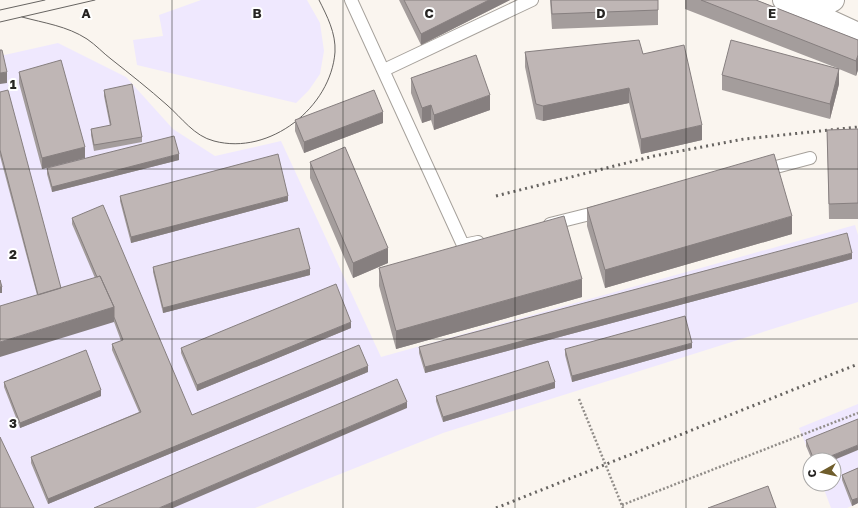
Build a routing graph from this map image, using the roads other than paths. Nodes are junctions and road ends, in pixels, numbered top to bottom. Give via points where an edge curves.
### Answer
1 (351, 0) edge
2 (532, 0) edge
3 (784, 0) edge
4 (833, 0) edge
5 (810, 12) junction
6 (858, 34) edge
7 (384, 70) junction
8 (810, 158) dead end
9 (748, 174) edge
10 (617, 207) edge
11 (540, 226) edge
12 (486, 240) edge

1 - 7 lane
2 - 7 lane
3 - 5 street
4 - 5 street
5 - 6 street
7 - 12 lane via 463,245
8 - 9 lane
10 - 11 lane

